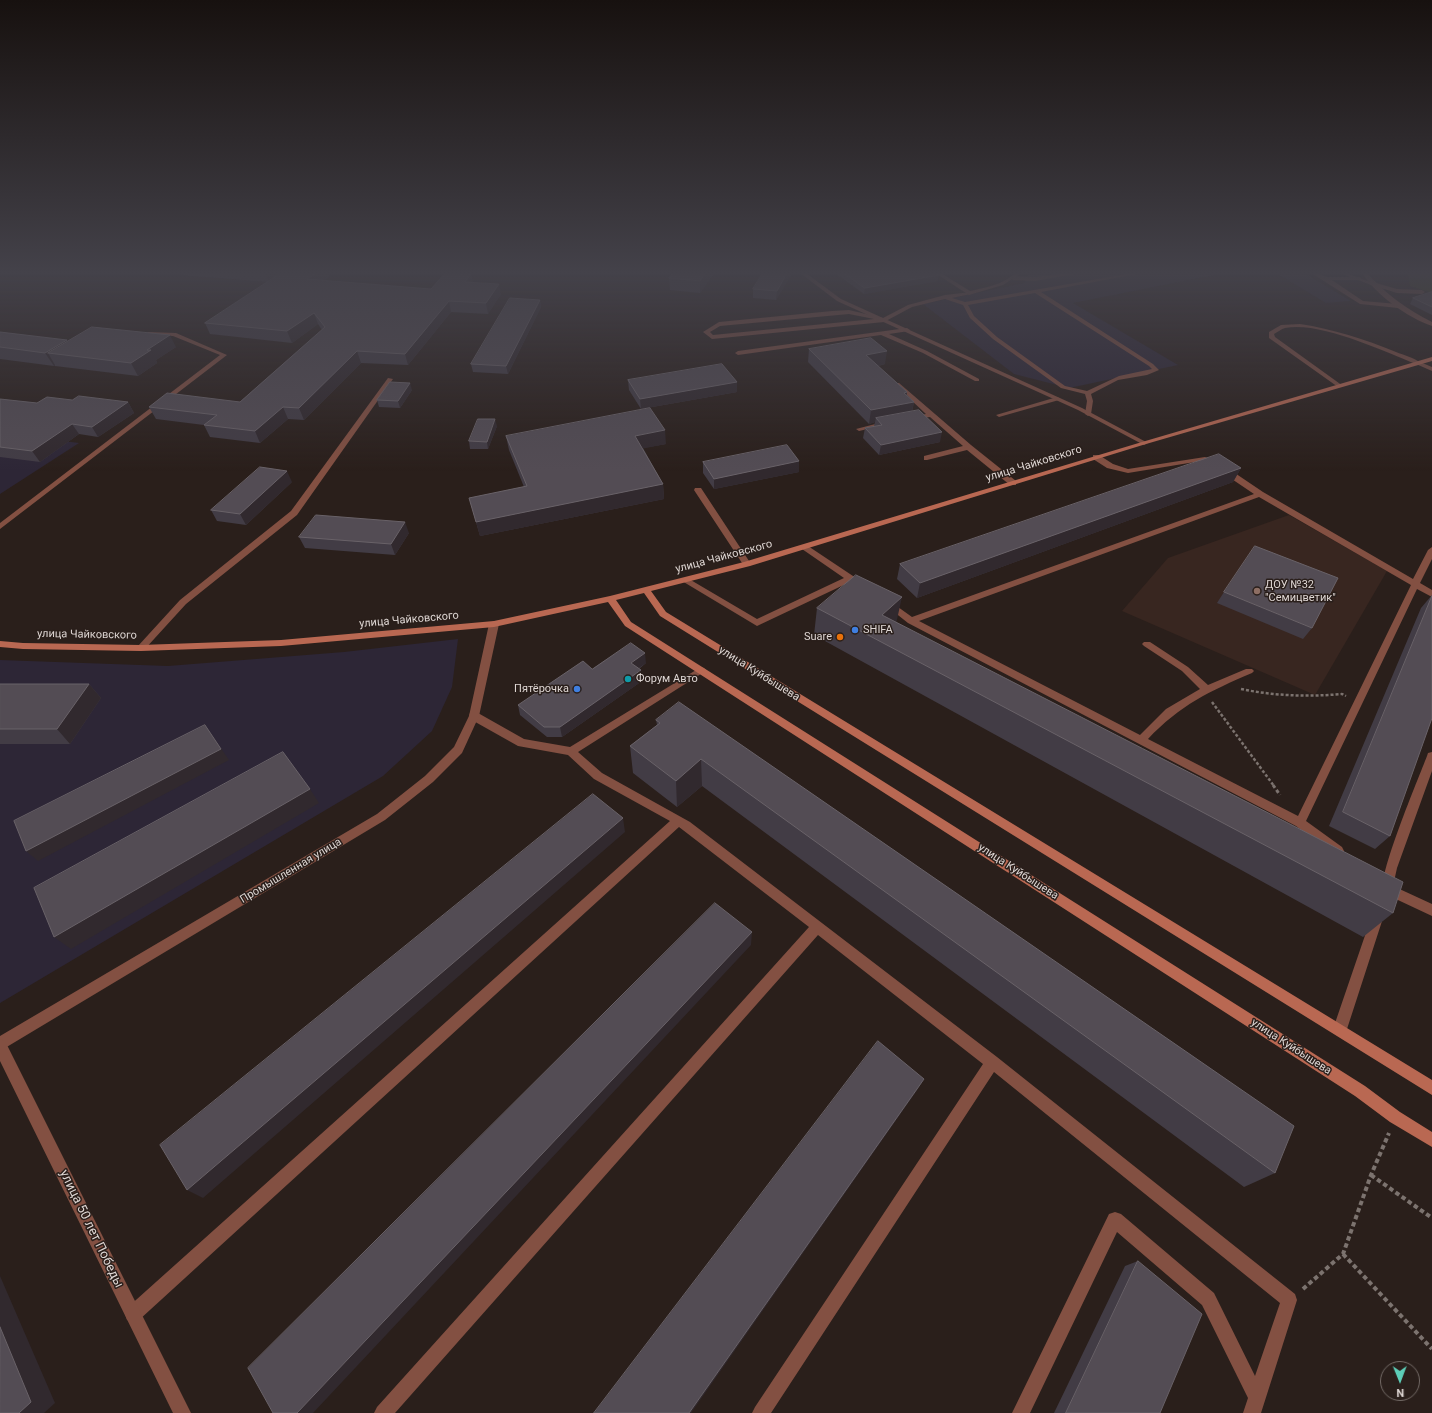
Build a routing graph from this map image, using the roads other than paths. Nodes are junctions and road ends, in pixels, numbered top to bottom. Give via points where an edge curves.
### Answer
1 (186, 339) edge
2 (845, 339) edge
3 (895, 339) edge
4 (926, 339) edge
5 (996, 339) edge
6 (1111, 339) edge
7 (1273, 339) edge
8 (1355, 339) edge
9 (738, 353) dead end
10 (1432, 359) edge
11 (1418, 363) junction
12 (1432, 368) edge
13 (390, 379) dead end
14 (977, 380) dead end
15 (893, 381) edge
16 (1340, 386) junction
17 (1088, 393) junction
18 (1057, 399) junction
19 (1088, 414) junction
20 (931, 415) junction
21 (999, 415) dead end
22 (859, 428) dead end
23 (1144, 443) junction
24 (968, 447) junction
25 (1096, 457) junction
26 (927, 458) dead end
27 (1013, 483) junction
28 (698, 490) dead end
29 (1260, 494) junction
30 (0, 527) edge
31 (805, 547) junction
32 (1432, 550) edge
33 (747, 564) junction
34 (851, 578) junction
35 (686, 580) junction
36 (1416, 584) junction
37 (646, 590) junction
38 (869, 591) edge
39 (1432, 594) edge
40 (610, 599) junction
41 (881, 599) edge
42 (911, 621) junction
43 (494, 624) junction
44 (0, 644) edge
45 (1147, 644) dead end
46 (141, 648) junction
47 (701, 670) junction
48 (1249, 671) dead end
49 (1205, 690) junction
50 (474, 716) junction
51 (1141, 740) junction
52 (571, 751) junction
53 (1432, 756) edge
54 (678, 821) junction
55 (1300, 823) junction
56 (1350, 860) edge
57 (1375, 879) edge
58 (1387, 888) junction
59 (1432, 910) edge
60 (817, 927) junction
61 (1340, 1029) junction
62 (0, 1044) edge
63 (992, 1062) junction
64 (1432, 1088) edge
65 (1432, 1140) edge
66 (133, 1314) junction
67 (1254, 1406) edge
68 (182, 1413) edge
69 (383, 1413) edge
70 (762, 1413) edge
71 (1021, 1413) edge

1 - 30 street via 224,355
2 - 9 street
3 - 14 street
4 - 18 street
5 - 17 street via 1063,387
6 - 17 street via 1156,370 1147,375 1125,376
7 - 16 street
8 - 11 street
10 - 11 main road, улица Чайковского
11 - 12 street
11 - 16 main road, улица Чайковского
13 - 46 street via 294,513 183,602
15 - 20 street
16 - 23 main road, улица Чайковского
17 - 19 street
18 - 19 street
18 - 21 street
19 - 23 street
20 - 22 street
20 - 24 street
23 - 25 main road, улица Чайковского
24 - 26 street
24 - 27 street
25 - 27 main road, улица Чайковского
25 - 29 street via 1110,466 1128,471 1202,459 1217,465
27 - 31 main road, улица Чайковского
28 - 33 street
29 - 36 street
29 - 42 street
31 - 33 main road, улица Чайковского
31 - 34 street
32 - 36 street
33 - 35 main road, улица Чайковского
34 - 35 street via 757,623
34 - 38 street
35 - 37 main road, улица Чайковского
36 - 39 street
36 - 55 street
37 - 40 main road, улица Чайковского
37 - 61 main road, улица Куйбышева via 663,614
40 - 43 main road, улица Чайковского
40 - 47 main road, улица Куйбышева via 628,624
41 - 42 street
42 - 51 street
43 - 46 main road, улица Чайковского via 281,643
43 - 50 street, Промышленная улица
44 - 46 main road, улица Чайковского
45 - 49 street via 1185,669
47 - 52 street
47 - 65 main road, улица Куйбышева via 1360,1091
48 - 49 street
49 - 51 street via 1161,719
50 - 52 street via 522,743
50 - 62 street, Промышленная улица via 458,750 429,779 381,817
51 - 55 street
52 - 54 street via 598,776
53 - 58 street via 1391,868
54 - 60 street
54 - 66 street
55 - 56 street
57 - 58 street
58 - 59 street
58 - 61 street
60 - 63 street
60 - 69 street
61 - 64 main road, улица Куйбышева
62 - 66 street, улица 50 лет Победы
63 - 67 street via 1290,1300
63 - 70 street
66 - 68 street, улица 50 лет Победы
67 - 71 street via 1208,1299 1115,1220

